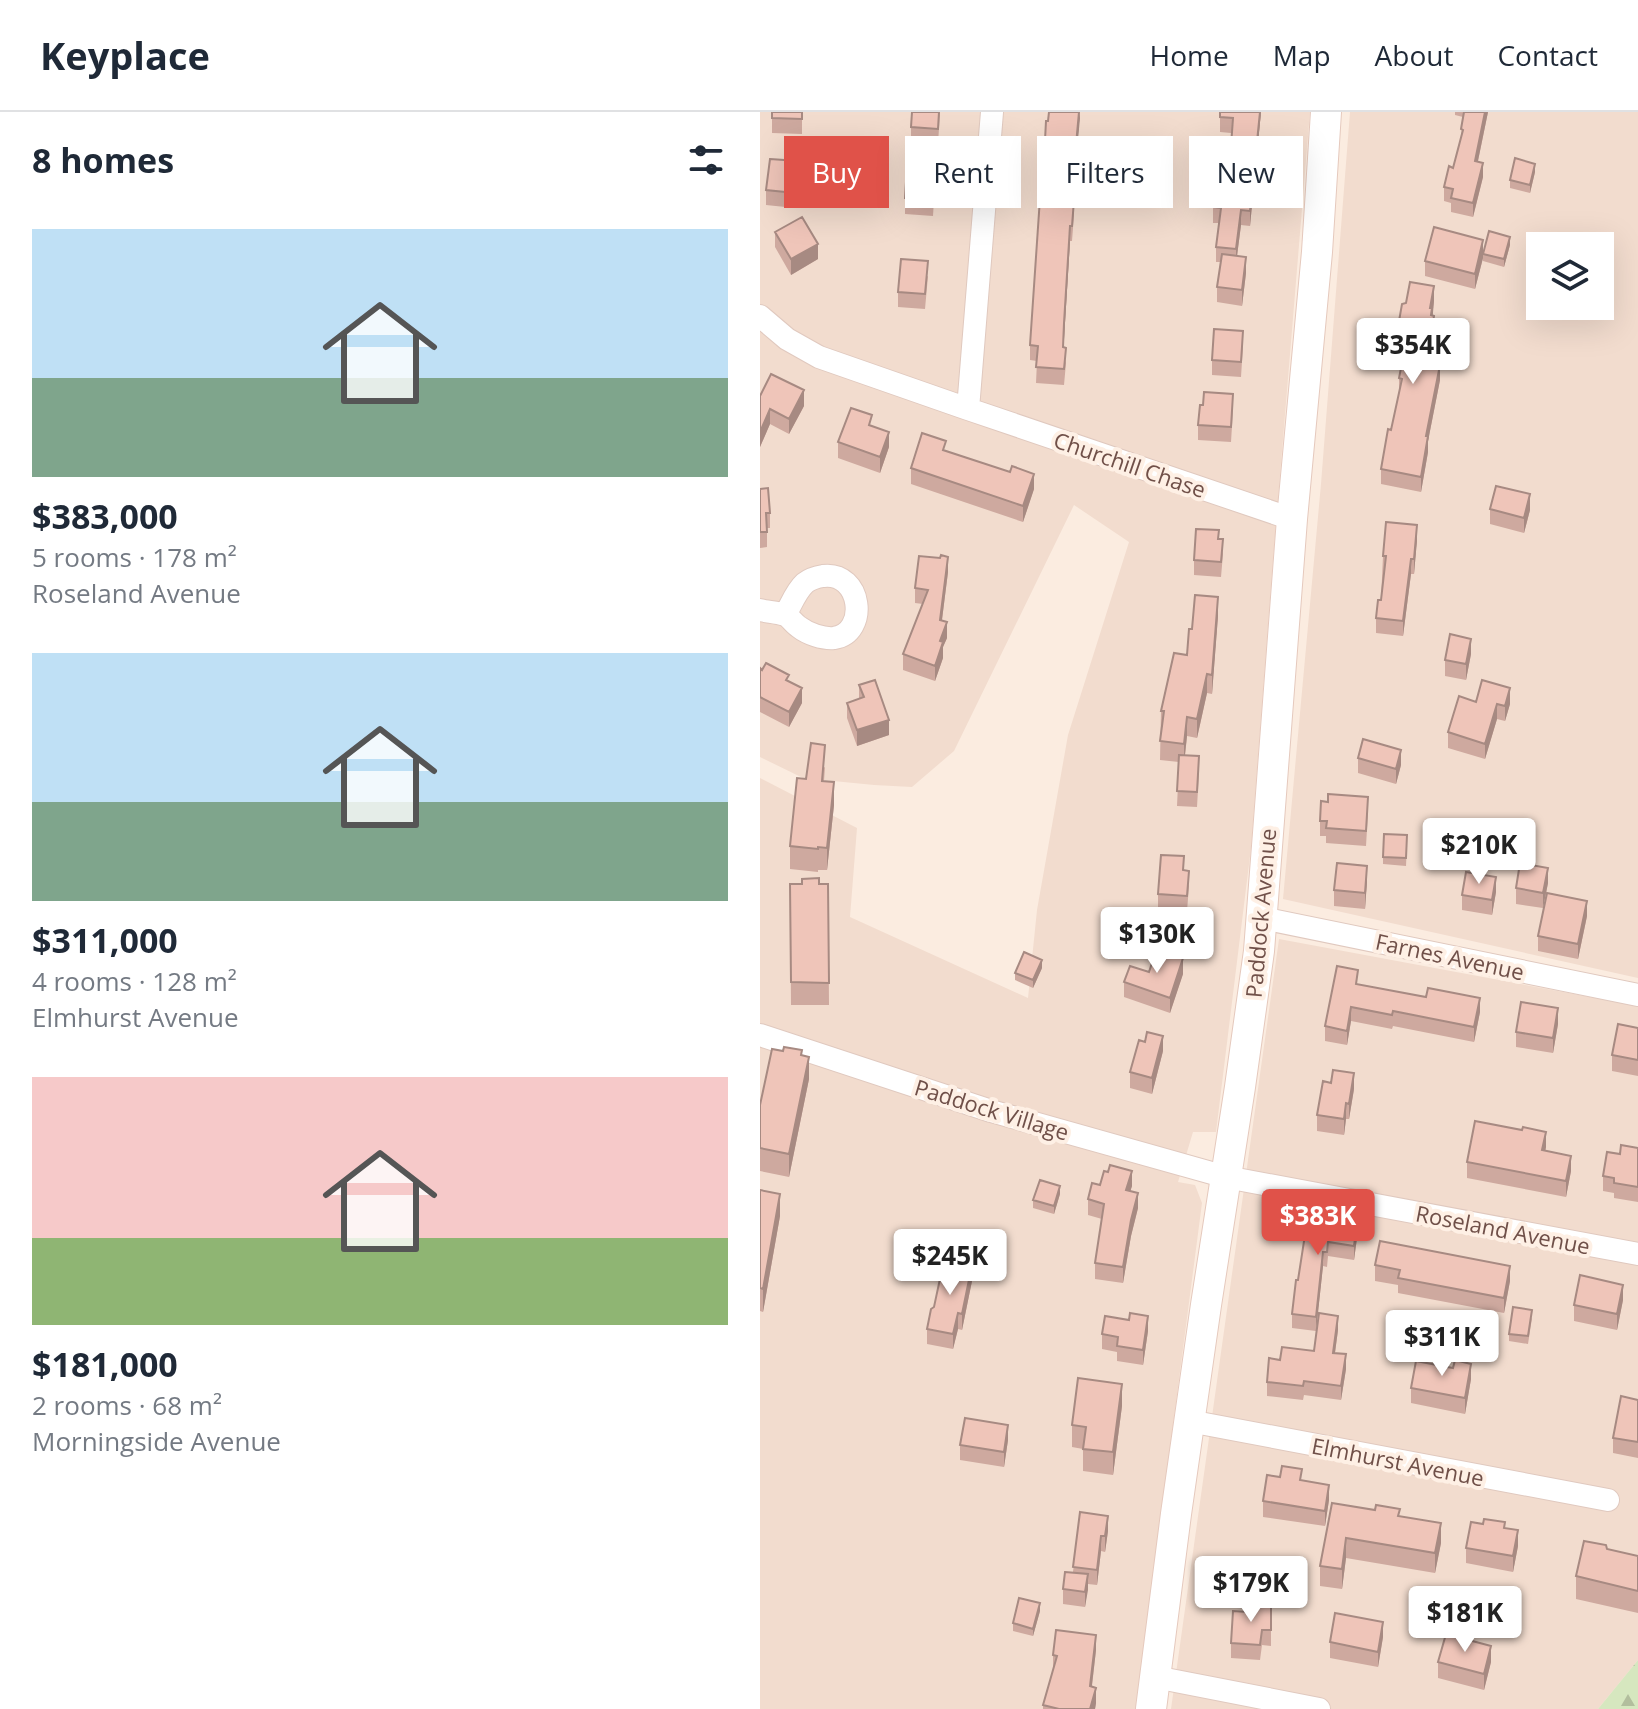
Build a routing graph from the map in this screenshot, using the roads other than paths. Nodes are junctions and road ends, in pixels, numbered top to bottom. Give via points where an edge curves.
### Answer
1 (992, 112) edge
2 (1326, 112) edge
3 (760, 316) edge
4 (968, 409) junction
5 (1292, 519) junction
6 (760, 610) edge
7 (785, 615) dead end
8 (1262, 918) junction
9 (1638, 995) edge
10 (760, 1035) edge
11 (1226, 1177) junction
12 (1638, 1254) edge
13 (1189, 1421) junction
14 (1608, 1500) dead end
15 (1155, 1677) junction
16 (1151, 1709) edge
17 (1319, 1709) edge

1 - 4 street
2 - 5 main road, Paddock Avenue
3 - 4 street, Churchill Chase via 819,357
4 - 5 street, Churchill Chase
5 - 8 main road, Paddock Avenue
6 - 7 street
8 - 9 street, Farnes Avenue
8 - 11 main road, Paddock Avenue
10 - 11 street, Paddock Village via 991,1111
11 - 12 street, Roseland Avenue
11 - 13 main road, Paddock Avenue
13 - 14 street, Elmhurst Avenue
13 - 15 main road, Paddock Avenue
15 - 16 main road, Paddock Avenue
15 - 17 street

